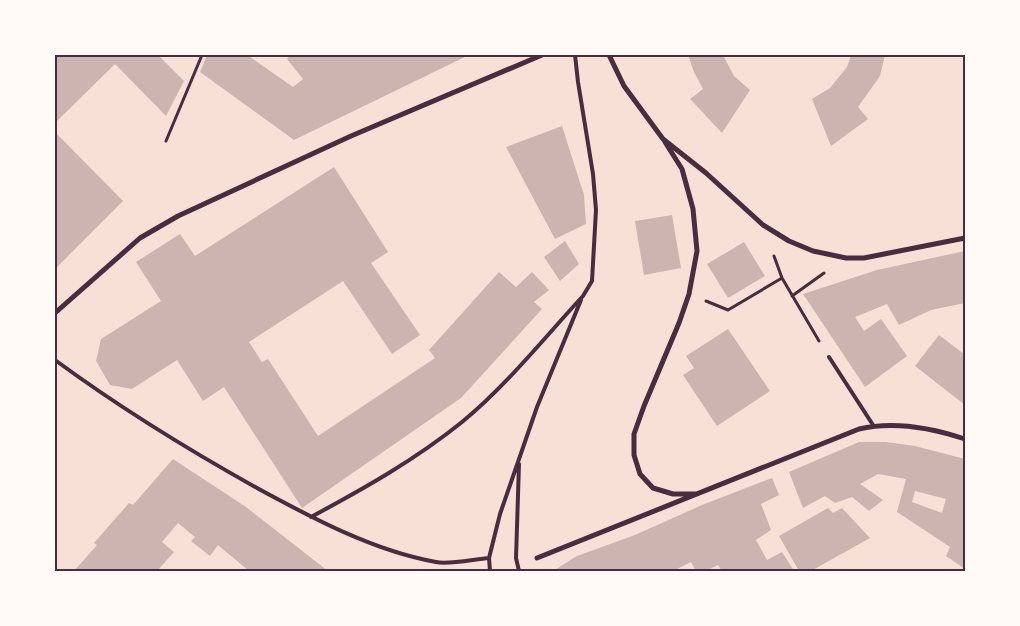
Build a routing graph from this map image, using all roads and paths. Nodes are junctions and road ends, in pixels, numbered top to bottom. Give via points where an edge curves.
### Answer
1 (202, 55) edge
2 (542, 55) edge
3 (576, 55) edge
4 (608, 55) edge
5 (663, 139) junction
6 (166, 140) dead end
7 (965, 238) edge
8 (846, 258) junction
9 (782, 278) dead end
10 (785, 284) dead end
11 (688, 294) junction
12 (583, 296) junction
13 (792, 296) junction
14 (55, 313) edge
15 (814, 332) dead end
16 (829, 358) dead end
17 (55, 360) edge
18 (874, 426) junction
19 (965, 439) edge
20 (519, 459) junction
21 (700, 494) junction
22 (311, 517) junction
23 (489, 558) junction
24 (537, 558) dead end
25 (490, 571) edge
26 (519, 571) edge

1 - 6 path
2 - 14 street via 351,136 178,216 140,238
3 - 12 lane via 596,210 592,281
4 - 5 street via 624,86
5 - 8 street via 763,225 813,251
5 - 11 street via 682,170 693,208 697,251
7 - 8 street via 864,258
8 - 13 path
9 - 11 path via 728,310
10 - 13 path
11 - 21 street via 680,323 634,434 634,455 640,474 653,488 673,494
12 - 20 lane
12 - 22 lane via 489,398 462,422 416,457
13 - 15 path
16 - 18 lane
17 - 22 lane via 209,462
18 - 19 street via 895,425
18 - 21 street via 859,429
20 - 23 lane
20 - 26 lane via 516,558
21 - 24 street
22 - 23 lane via 390,550 438,563
23 - 25 lane

